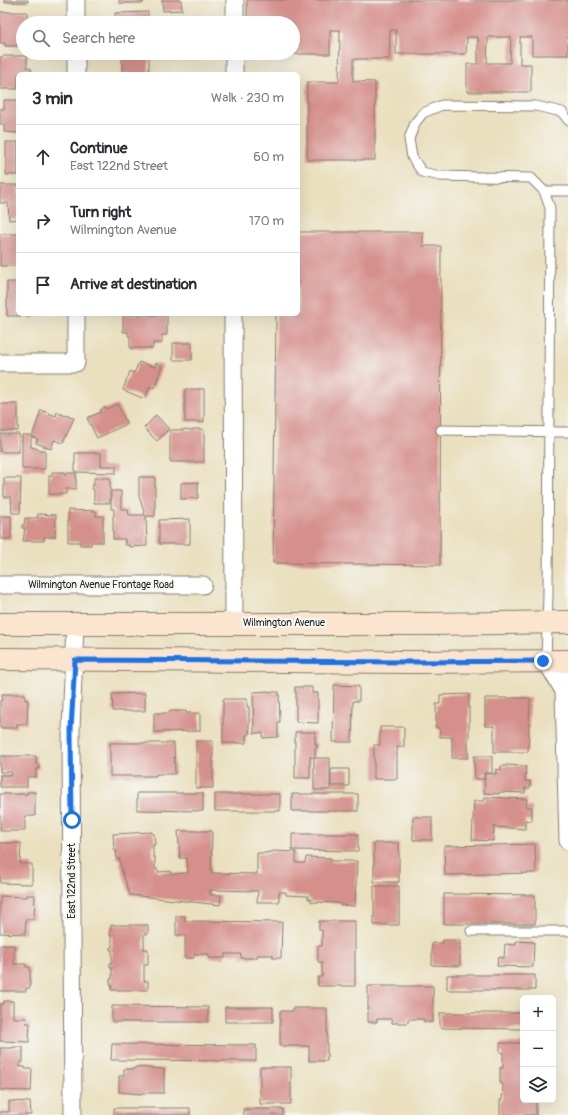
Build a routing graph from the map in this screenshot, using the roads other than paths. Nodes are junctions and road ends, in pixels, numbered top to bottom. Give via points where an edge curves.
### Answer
1 (76, 0) edge
2 (235, 0) edge
3 (76, 16) edge
4 (235, 16) edge
5 (76, 60) edge
6 (234, 60) edge
7 (76, 72) edge
8 (234, 72) edge
9 (568, 120) edge
10 (544, 191) junction
11 (568, 191) edge
12 (76, 316) edge
13 (233, 316) edge
14 (0, 363) edge
15 (441, 430) dead end
16 (549, 432) junction
17 (568, 432) edge
18 (0, 585) edge
19 (203, 585) dead end
20 (558, 622) edge
21 (234, 623) junction
22 (0, 624) edge
23 (76, 624) junction
24 (0, 659) edge
25 (75, 660) junction
26 (546, 661) junction
27 (568, 661) edge
28 (568, 674) edge
29 (564, 691) junction
30 (567, 798) edge
31 (568, 841) edge
32 (471, 931) dead end
33 (568, 931) edge
34 (73, 1115) edge

1 - 3 street
2 - 4 street
5 - 7 street
6 - 8 street
9 - 10 lane via 562,112 536,106 442,105 423,113 415,123 410,139 412,157 422,172 440,176 531,178
10 - 11 lane
10 - 16 lane via 550,208
12 - 14 street via 76,363
13 - 21 street
15 - 16 lane
16 - 17 lane
16 - 20 lane
18 - 19 street, Wilmington Avenue Frontage Road
20 - 21 main road, Wilmington Avenue
20 - 26 lane
21 - 23 main road, Wilmington Avenue
22 - 23 main road, Wilmington Avenue
23 - 25 street, East 122nd Street
24 - 25 main road
25 - 26 main road
25 - 34 street, East 122nd Street via 71,730
26 - 27 main road
26 - 29 street
28 - 29 street
29 - 30 street
30 - 31 street
32 - 33 lane

